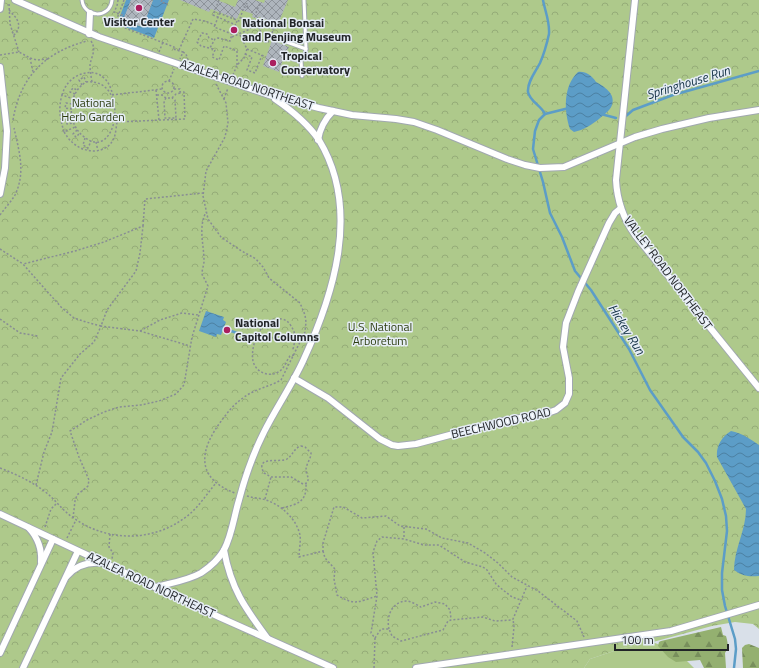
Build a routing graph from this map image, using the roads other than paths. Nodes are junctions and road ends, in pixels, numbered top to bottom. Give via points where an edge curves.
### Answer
1 (1, 0) edge
2 (82, 0) edge
3 (112, 0) edge
4 (304, 0) edge
5 (635, 0) edge
6 (12, 1) edge
7 (0, 9) edge
8 (90, 13) junction
9 (89, 34) junction
10 (272, 38) road end
11 (306, 49) junction
12 (287, 57) dead end
13 (301, 60) junction
14 (0, 67) edge
15 (302, 76) dead end
16 (269, 95) junction
17 (759, 110) edge
18 (333, 111) junction
19 (318, 140) junction
20 (620, 144) junction
21 (0, 194) edge
22 (621, 208) junction
23 (294, 378) junction
24 (759, 388) edge
25 (0, 514) edge
26 (28, 527) junction
27 (53, 539) junction
28 (224, 550) junction
29 (78, 551) junction
30 (107, 564) junction
31 (40, 568) junction
32 (64, 580) junction
33 (155, 587) junction
34 (758, 607) edge
35 (269, 640) junction
36 (0, 653) edge
37 (23, 668) edge
38 (333, 668) edge
39 (416, 668) edge

1 - 7 street
2 - 8 lane via 84,8
3 - 8 lane via 110,7 103,13
4 - 11 lane
5 - 20 street, VALLEY ROAD NORTHEAST
6 - 9 street, AZALEA ROAD NORTHEAST
8 - 9 street
9 - 16 street, AZALEA ROAD NORTHEAST
10 - 11 lane
11 - 13 lane
12 - 13 lane
13 - 15 lane
14 - 21 street via 7,131
16 - 18 street, AZALEA ROAD NORTHEAST
16 - 19 street via 294,112
17 - 20 street, AZALEA ROAD NORTHEAST via 700,120 635,137
18 - 19 street via 323,122
18 - 20 street, AZALEA ROAD NORTHEAST via 361,117 414,122 500,157 540,168 568,166
19 - 23 street via 330,162 336,183 340,206 340,242 324,311
20 - 22 street, VALLEY ROAD NORTHEAST via 616,180
22 - 23 street, BEECHWOOD ROAD via 612,216 568,319 563,342 570,384 569,394 562,406 549,413 502,421 416,444 398,446 380,439 328,398
22 - 24 street, VALLEY ROAD NORTHEAST via 634,233
23 - 28 street via 254,454
25 - 26 street, AZALEA ROAD NORTHEAST
26 - 27 street, AZALEA ROAD NORTHEAST
26 - 31 street via 39,544
27 - 29 street, AZALEA ROAD NORTHEAST
27 - 31 street
28 - 33 street via 213,564 200,574
28 - 35 street via 227,570 234,587
29 - 30 street, AZALEA ROAD NORTHEAST
29 - 32 street
30 - 32 street via 82,565
30 - 33 street, AZALEA ROAD NORTHEAST
31 - 36 street
32 - 37 street
33 - 35 street, AZALEA ROAD NORTHEAST
34 - 39 street via 671,631
35 - 38 street, AZALEA ROAD NORTHEAST

